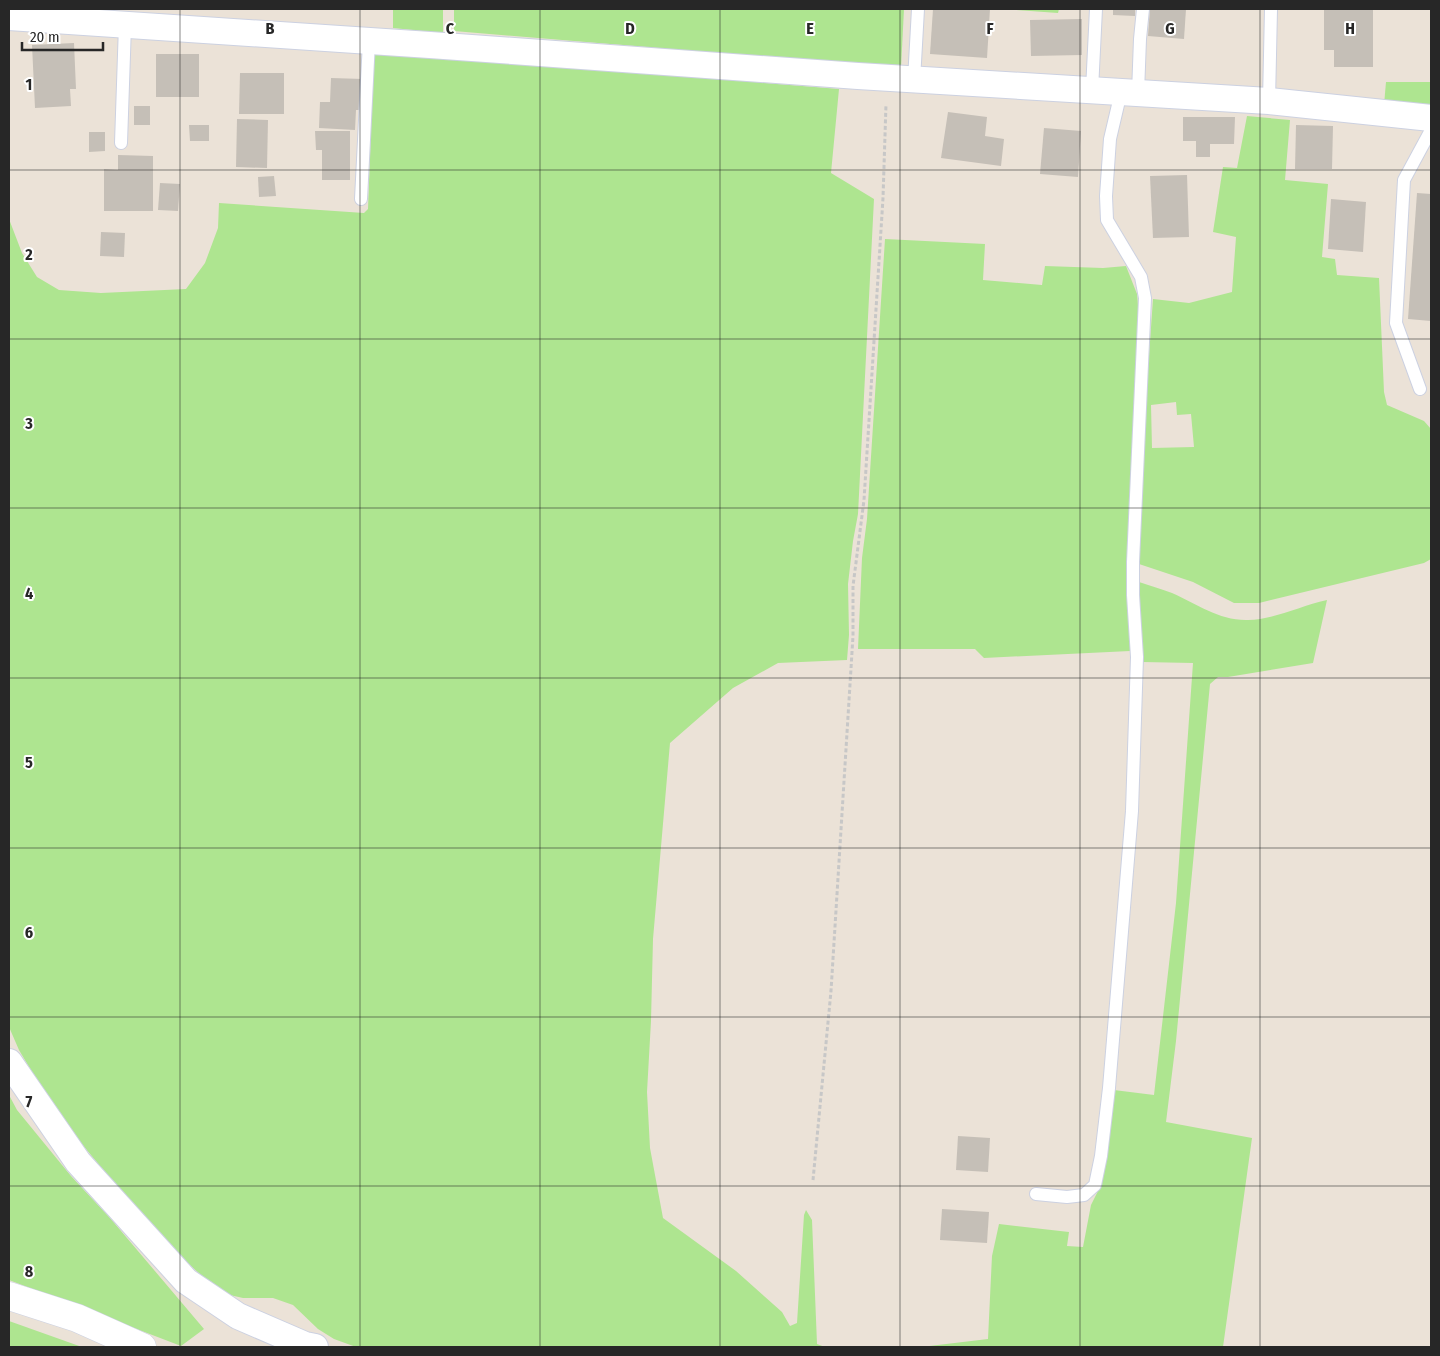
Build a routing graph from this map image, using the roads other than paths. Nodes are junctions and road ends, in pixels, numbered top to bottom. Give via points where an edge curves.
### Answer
1 (918, 9) edge
2 (1096, 9) edge
3 (1143, 9) edge
4 (1271, 9) edge
5 (18, 13) edge
6 (125, 25) junction
7 (369, 41) junction
8 (914, 80) junction
9 (1092, 90) junction
10 (1130, 93) junction
11 (1269, 101) junction
12 (1431, 118) edge
13 (1431, 130) edge
14 (121, 143) dead end
15 (361, 199) dead end
16 (1420, 389) dead end
17 (9, 1062) edge
18 (1036, 1194) dead end
19 (9, 1296) edge
20 (142, 1347) edge
21 (315, 1347) edge

1 - 8 lane
2 - 9 lane
3 - 10 lane
4 - 11 lane
5 - 6 street
6 - 7 street
6 - 14 lane
7 - 8 street
7 - 15 lane
8 - 9 street
9 - 10 street
10 - 11 street
10 - 18 lane via 1110,139 1106,196 1107,220 1141,277 1146,298 1133,562 1137,657 1132,811 1109,1088 1095,1185 1084,1195
11 - 12 street
13 - 16 lane via 1404,180 1396,313 1396,322
17 - 21 street via 78,1162 186,1281 238,1316
19 - 20 main road via 77,1318

